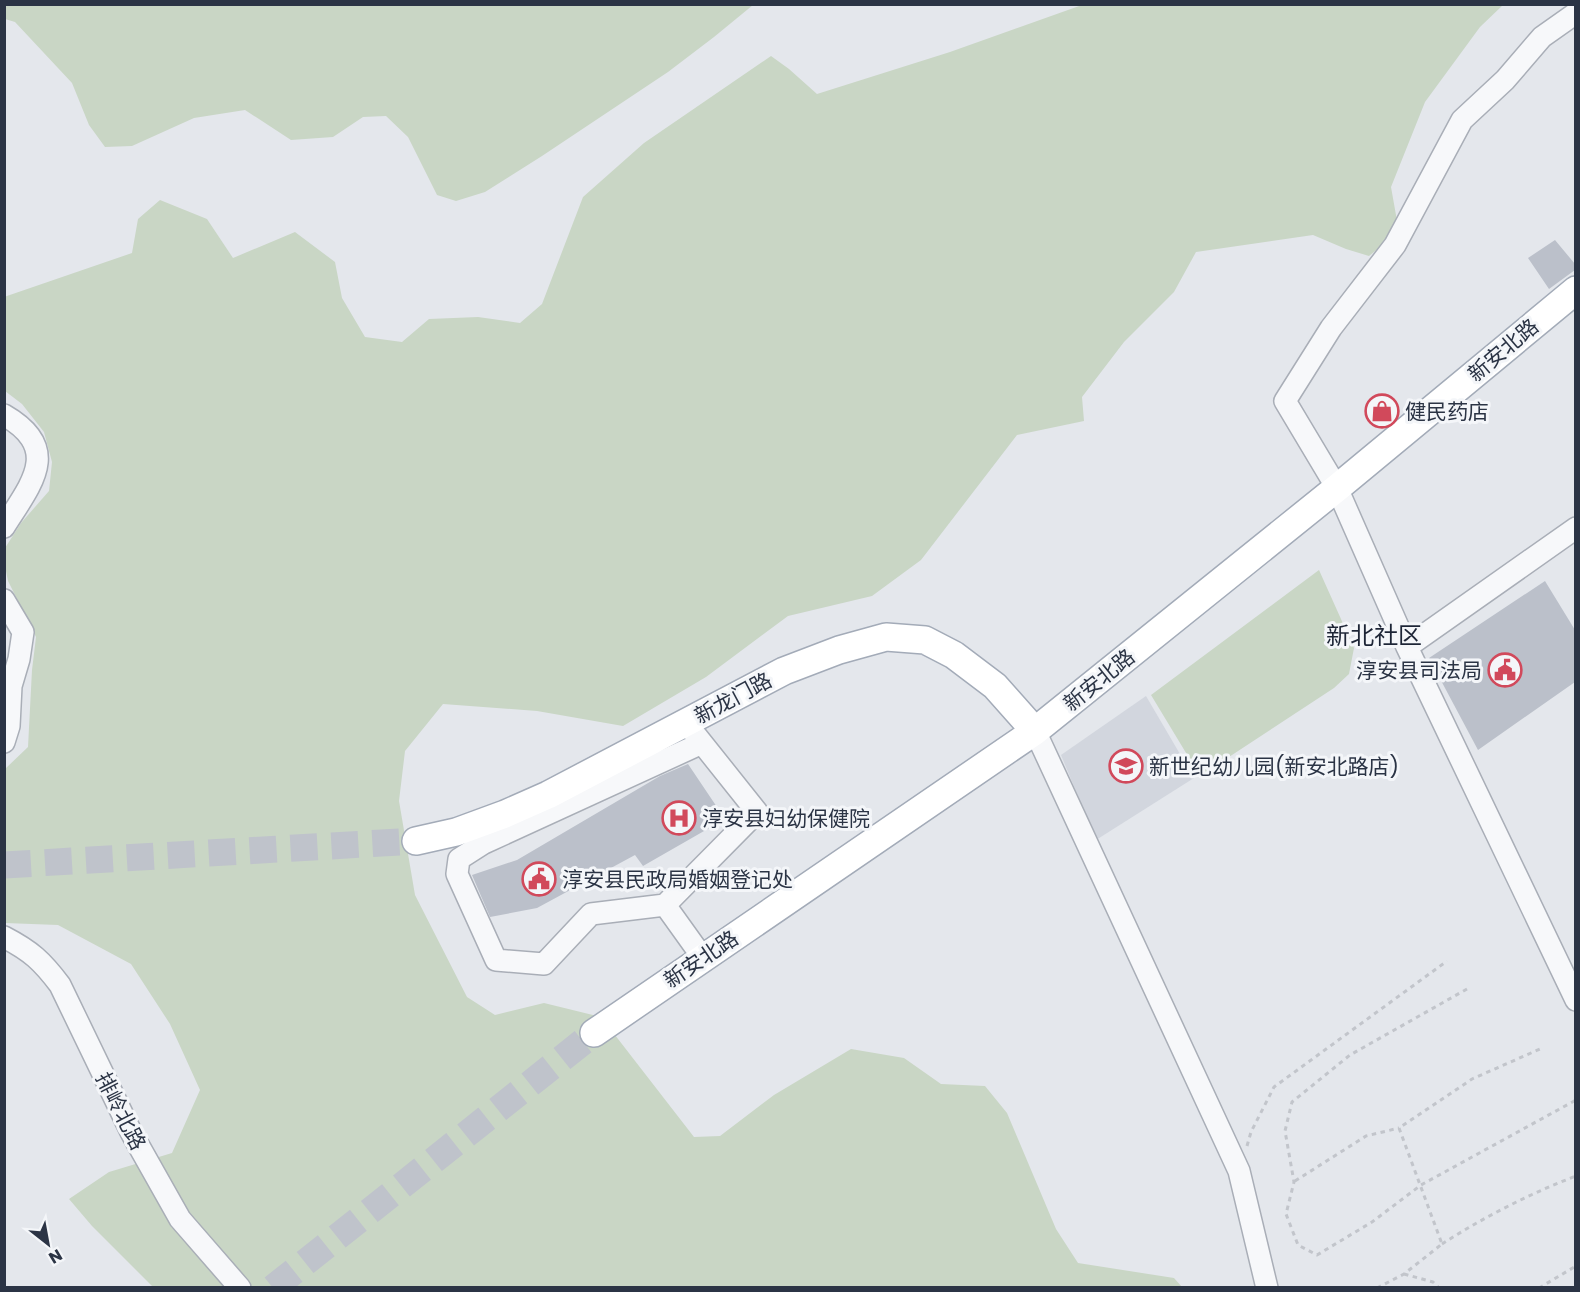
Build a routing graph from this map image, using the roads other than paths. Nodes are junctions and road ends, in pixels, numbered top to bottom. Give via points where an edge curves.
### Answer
1 (1575, 13) edge
2 (1575, 290) edge
3 (4, 415) edge
4 (1337, 488) junction
5 (4, 527) edge
6 (1575, 528) edge
7 (4, 600) edge
8 (1407, 647) junction
9 (686, 723) junction
10 (1035, 731) junction
11 (4, 742) edge
12 (702, 744) junction
13 (416, 841) tunnel mouth
14 (665, 905) junction
15 (7, 941) edge
16 (703, 958) junction
17 (1575, 1000) edge
18 (594, 1033) tunnel mouth
19 (240, 1287) edge
20 (1267, 1287) edge

1 - 4 street via 1542,37 1505,80 1462,120 1395,245 1331,328 1285,401
2 - 4 main road, 新安北路
3 - 5 street via 30,436 37,449 38,464 33,480
4 - 8 street
4 - 10 main road, 新安北路
6 - 8 street
7 - 11 street via 23,632
8 - 17 street
9 - 10 main road, 新龙门路 via 784,671 886,637 925,640 954,655 994,686
9 - 12 street
9 - 13 main road, 新龙门路 via 516,809 456,832
10 - 16 main road, 新安北路
10 - 20 street via 1239,1171
12 - 14 street via 757,812
12 - 14 street via 484,843 459,859 457,874 496,960 544,964 591,914
14 - 16 street
15 - 19 street, 排岭北路 via 27,948 60,986 126,1123 180,1219
16 - 18 main road, 新安北路

